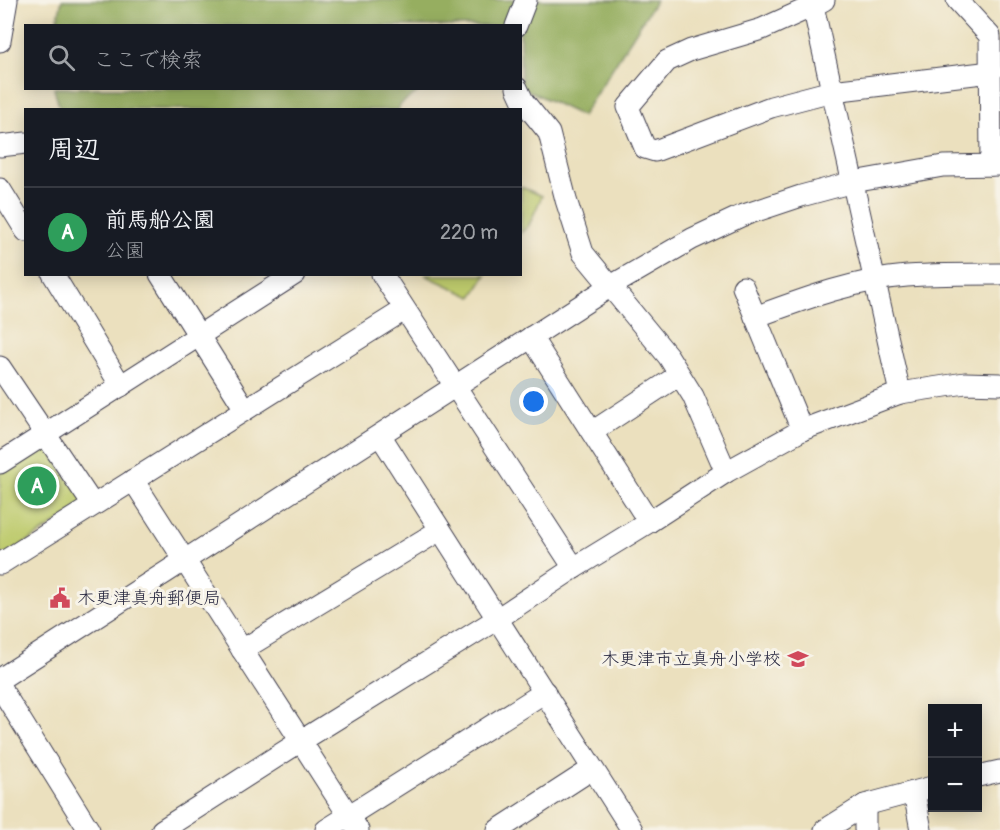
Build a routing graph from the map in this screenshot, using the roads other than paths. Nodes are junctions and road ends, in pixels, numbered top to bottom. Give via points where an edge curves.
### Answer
1 (7, 0) edge
2 (526, 0) edge
3 (957, 0) edge
4 (819, 3) edge
5 (517, 24) edge
6 (0, 41) edge
7 (991, 72) junction
8 (518, 90) edge
9 (832, 91) junction
10 (24, 143) edge
11 (0, 146) edge
12 (995, 165) edge
13 (853, 182) junction
14 (0, 189) edge
15 (24, 228) edge
16 (1000, 274) edge
17 (54, 276) edge
18 (161, 276) edge
19 (383, 276) edge
20 (282, 278) edge
21 (875, 280) junction
22 (611, 286) junction
23 (743, 287) dead end
24 (404, 310) junction
25 (755, 317) junction
26 (199, 336) junction
27 (531, 337) junction
28 (0, 367) edge
29 (680, 375) junction
30 (1000, 384) edge
31 (121, 386) junction
32 (455, 387) junction
33 (900, 393) junction
34 (245, 409) junction
35 (802, 430) junction
36 (592, 432) junction
37 (45, 434) junction
38 (380, 435) junction
39 (0, 463) edge
40 (726, 472) junction
41 (133, 480) junction
42 (93, 505) junction
43 (649, 522) junction
44 (440, 530) junction
45 (184, 561) junction
46 (0, 564) edge
47 (574, 568) junction
48 (497, 619) junction
49 (242, 650) junction
50 (0, 680) edge
51 (0, 687) edge
52 (545, 692) junction
53 (301, 741) junction
54 (592, 769) junction
55 (1000, 771) edge
56 (982, 775) edge
57 (923, 789) edge
58 (865, 805) junction
59 (353, 823) edge
60 (89, 830) edge
61 (162, 830) edge
62 (326, 830) edge
63 (498, 830) edge
64 (632, 830) edge
65 (825, 830) edge
66 (865, 830) edge
67 (921, 830) edge

1 - 6 street
2 - 5 street
3 - 7 street via 990,36
4 - 9 street
4 - 9 street via 762,29 667,61 628,107 645,148 655,151 771,107
7 - 9 street
7 - 12 street
8 - 22 street via 549,133 583,253
9 - 13 street
10 - 11 street
12 - 13 street via 943,166
13 - 21 street
13 - 22 street via 741,216
14 - 15 street
16 - 21 street
17 - 31 street
18 - 26 street
19 - 24 street
20 - 26 street
21 - 25 street via 815,295
21 - 33 street
22 - 27 street
22 - 29 street
23 - 25 street
24 - 32 street
24 - 34 street
25 - 35 street
26 - 31 street
26 - 34 street
27 - 32 street
27 - 36 street
28 - 37 street
29 - 36 street
29 - 40 street
30 - 33 street via 965,383
31 - 37 street
32 - 38 street
32 - 47 street
33 - 35 street
34 - 41 street
35 - 40 street
36 - 43 street
37 - 39 street
37 - 42 street
38 - 44 street
38 - 45 street
40 - 43 street
41 - 42 street
41 - 45 street
42 - 46 street
43 - 47 street
44 - 48 street
44 - 49 street
45 - 49 street
45 - 50 street
47 - 48 street
48 - 52 street
48 - 53 street
49 - 53 street
51 - 60 street
52 - 54 street
52 - 59 street
53 - 59 street
53 - 61 street
54 - 63 street
54 - 64 street
55 - 56 street
57 - 58 street
57 - 67 street
58 - 65 street
58 - 66 street
59 - 62 street

